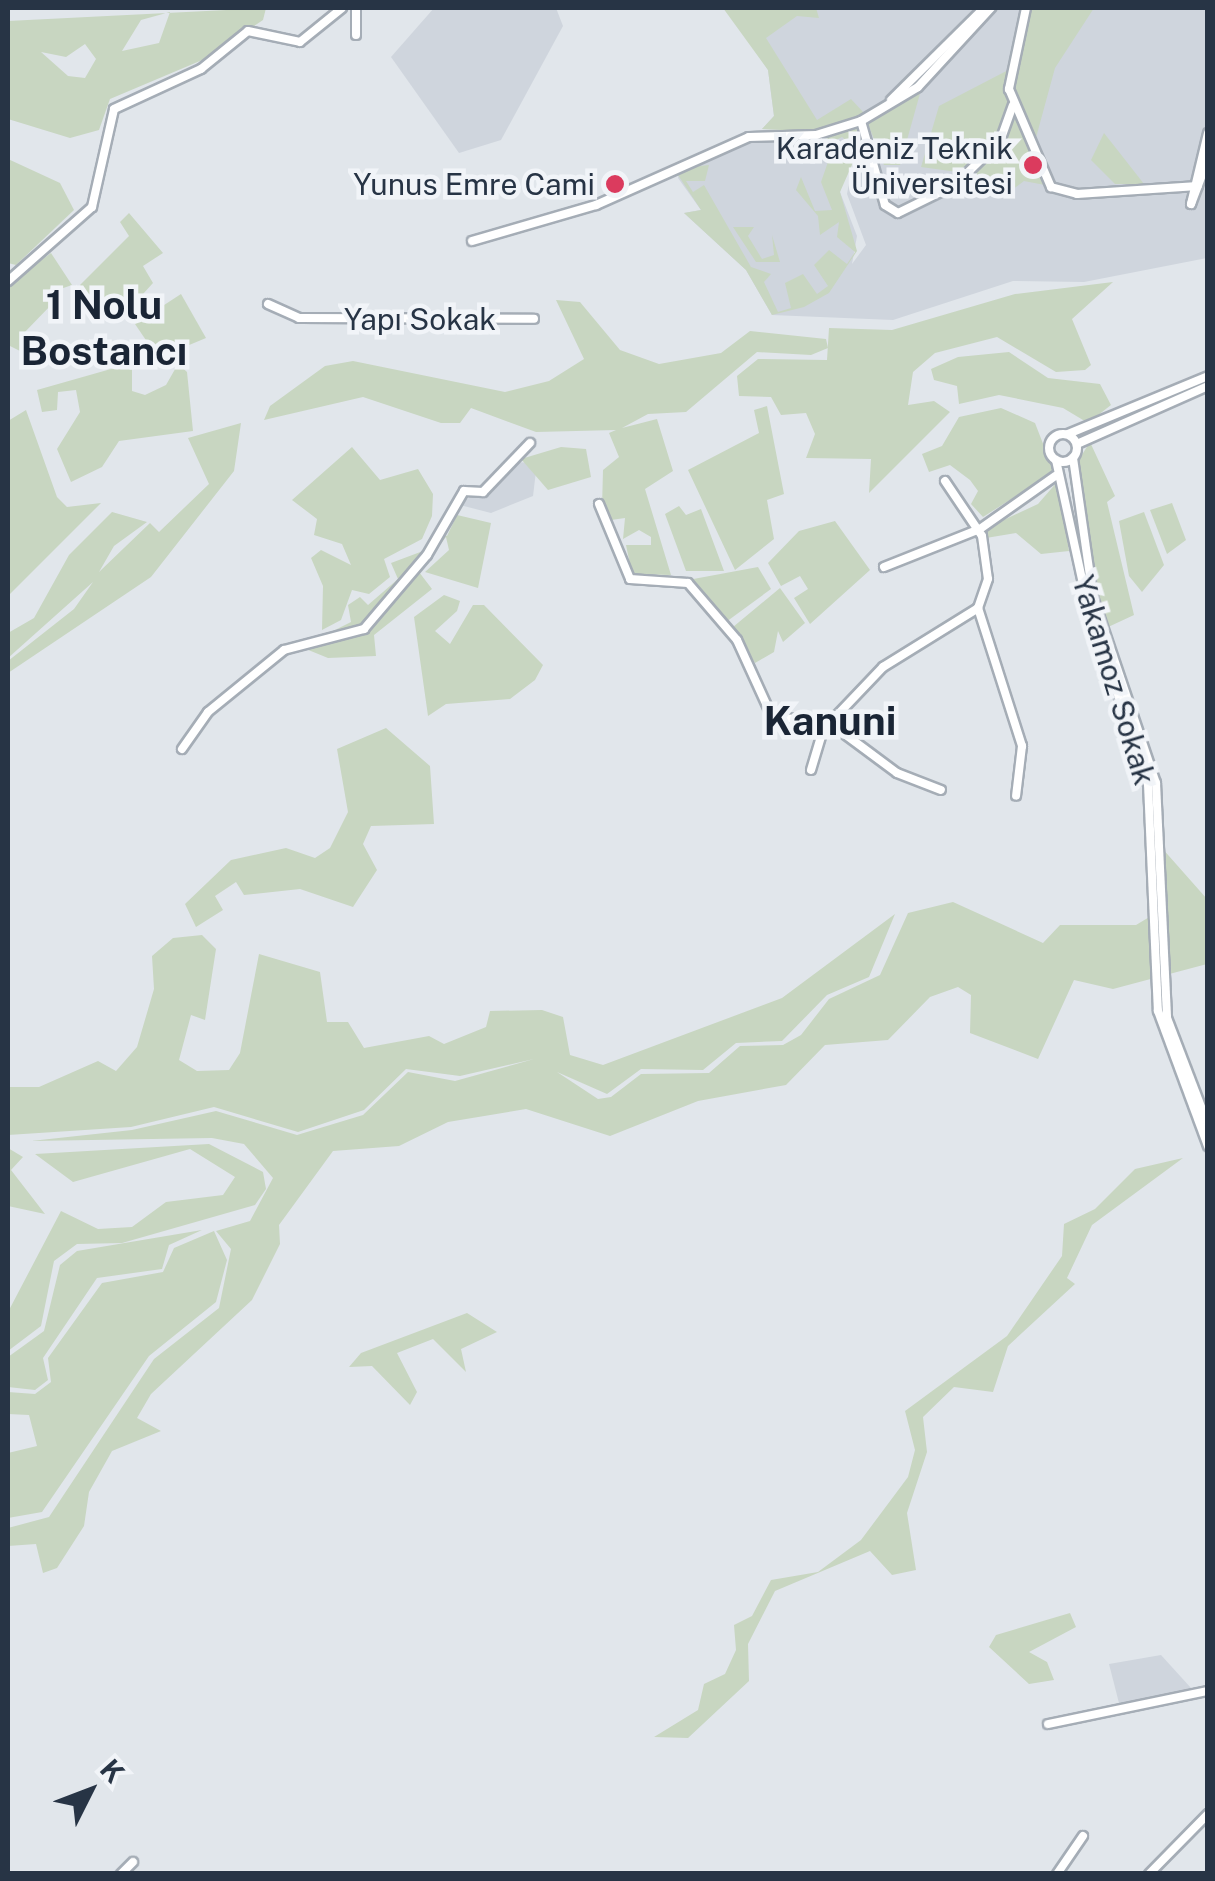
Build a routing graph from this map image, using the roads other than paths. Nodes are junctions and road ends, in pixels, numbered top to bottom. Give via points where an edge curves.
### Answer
1 (342, 8) edge
2 (356, 8) edge
3 (988, 8) edge
4 (1026, 8) edge
5 (356, 35) dead end
6 (1013, 106) junction
7 (861, 121) junction
8 (1208, 133) edge
9 (1208, 160) edge
10 (1194, 185) junction
11 (472, 241) dead end
12 (8, 280) edge
13 (268, 304) dead end
14 (534, 320) dead end
15 (1208, 376) edge
16 (1208, 386) edge
17 (1068, 434) junction
18 (530, 443) dead end
19 (1076, 444) junction
20 (1073, 458) junction
21 (1056, 460) junction
22 (1055, 476) dead end
23 (945, 481) dead end
24 (599, 504) dead end
25 (980, 529) junction
26 (884, 567) dead end
27 (978, 608) junction
28 (829, 721) junction
29 (182, 749) dead end
30 (811, 770) dead end
31 (1152, 783) junction
32 (941, 790) dead end
33 (1016, 796) dead end
34 (1185, 1077) junction
35 (1208, 1125) edge
36 (1208, 1146) edge
37 (1206, 1694) edge
38 (1048, 1724) dead end
39 (1208, 1814) edge
40 (1083, 1836) dead end
41 (132, 1862) dead end
42 (121, 1874) edge
43 (1057, 1874) edge
44 (1149, 1874) edge

1 - 12 street via 300,42 248,31 202,69 114,108 92,206
2 - 5 street
3 - 7 street via 930,77
4 - 6 street via 1009,63
6 - 7 street via 986,158 922,206 893,212
6 - 10 street via 1051,187 1076,194
7 - 11 street via 816,135 749,137 587,209
8 - 10 street
9 - 10 street
13 - 14 street, Yapı Sokak via 306,318
15 - 17 street
16 - 19 street
17 - 19 street
17 - 21 street via 1052,439
18 - 29 street via 484,492 464,490 426,555 364,629 284,650 217,703
19 - 20 street, Yakamoz Sokak
20 - 21 street
20 - 31 street, Yakamoz Sokak via 1090,586
21 - 31 street, Yakamoz Sokak via 1087,602
22 - 25 street
23 - 25 street
24 - 28 street via 630,579 688,583 737,640 773,719
25 - 26 street
25 - 27 street via 988,580
27 - 28 street via 954,631 891,660
27 - 33 street via 1022,746
28 - 30 street
28 - 32 street via 897,774
31 - 34 street, Yakamoz Sokak via 1167,1018
34 - 35 street
34 - 36 street
37 - 38 street
39 - 44 street
40 - 43 street
41 - 42 street

